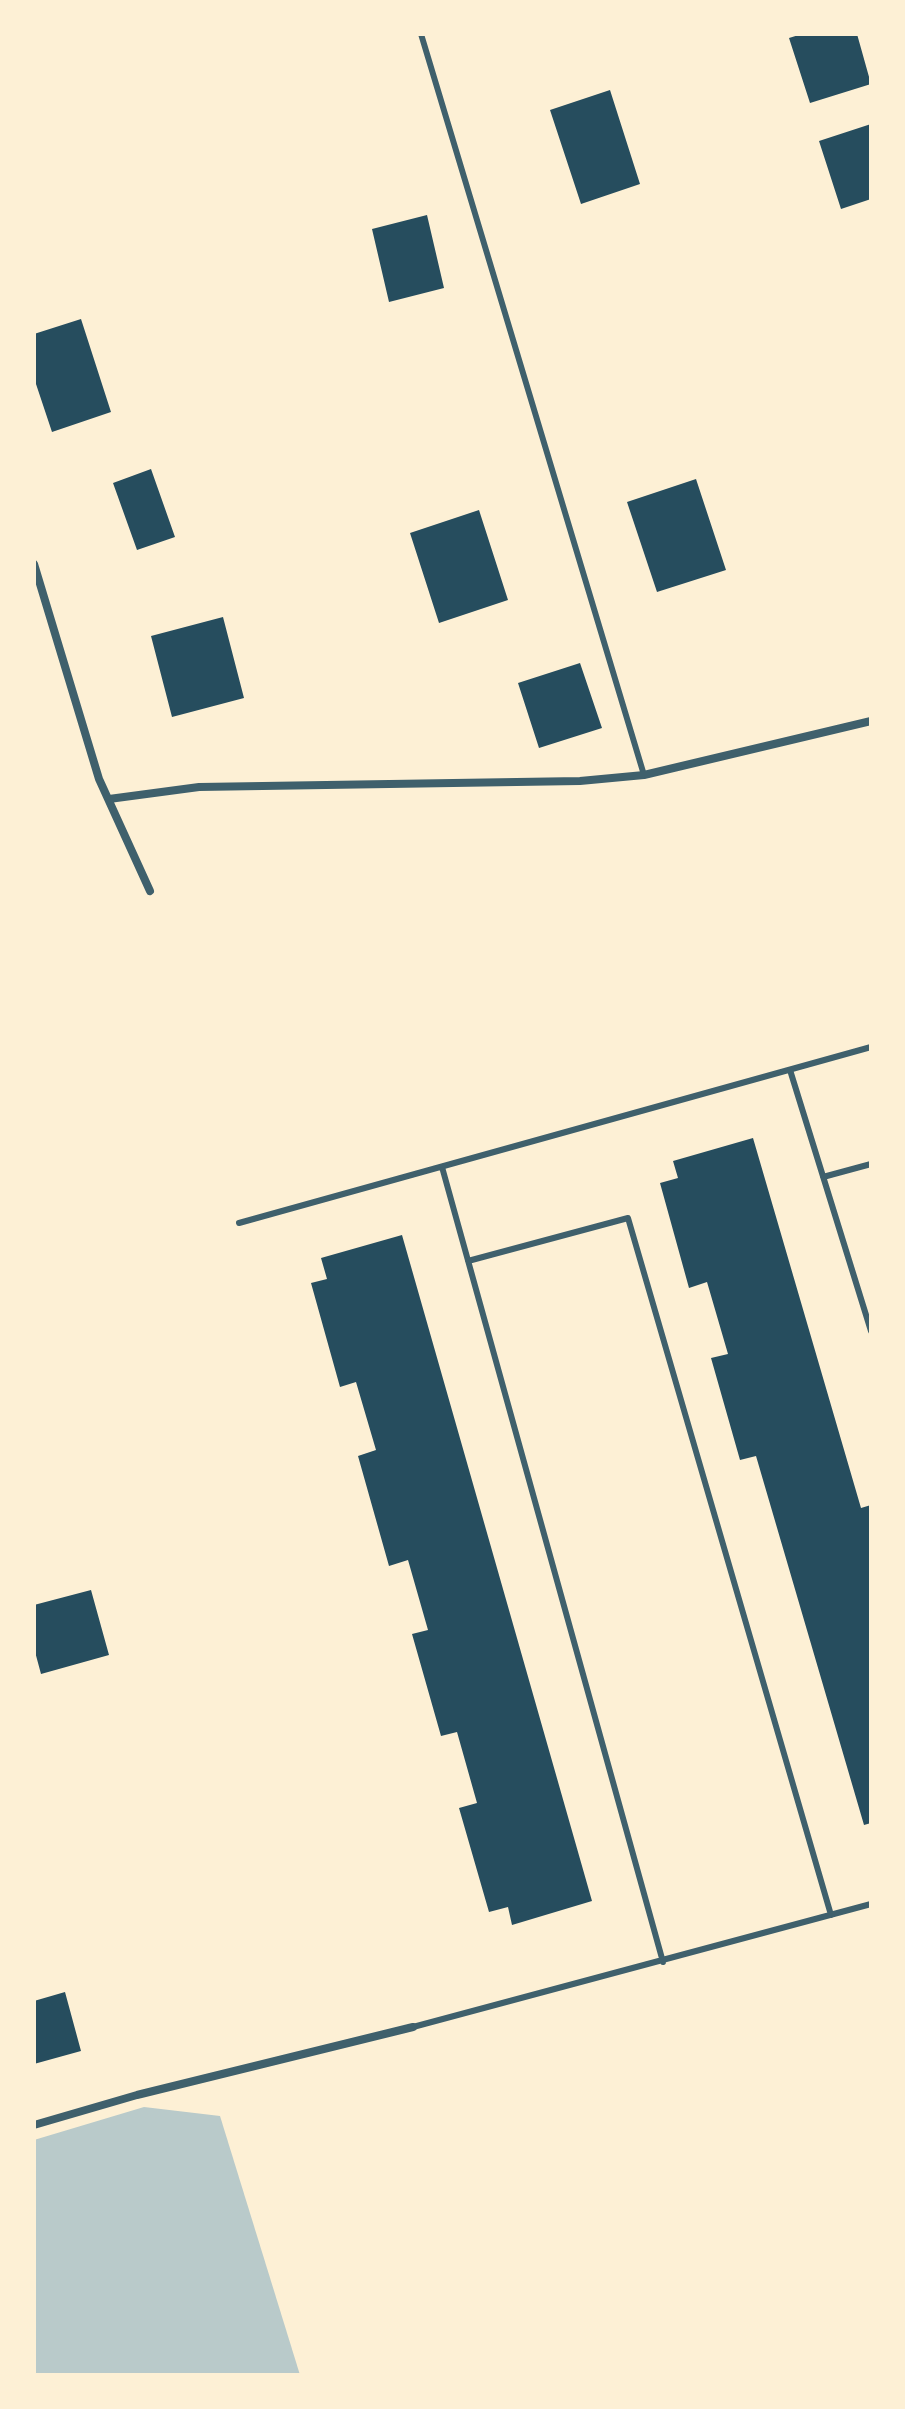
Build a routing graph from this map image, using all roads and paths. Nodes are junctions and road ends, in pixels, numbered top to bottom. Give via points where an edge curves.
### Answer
1 (421, 34) edge
2 (34, 564) edge
3 (871, 721) edge
4 (644, 775) junction
5 (109, 799) junction
6 (150, 891) dead end
7 (871, 1047) edge
8 (790, 1070) junction
9 (871, 1164) edge
10 (442, 1167) junction
11 (823, 1177) junction
12 (239, 1223) dead end
13 (468, 1261) junction
14 (871, 1331) edge
15 (871, 1904) edge
16 (831, 1915) junction
17 (663, 1962) junction
18 (413, 2027) joint
19 (34, 2125) edge

1 - 4 lane
2 - 5 street
3 - 4 street
4 - 5 street via 580,781 199,787
5 - 6 street
7 - 8 lane
8 - 10 lane
8 - 11 lane
9 - 11 lane
10 - 12 lane
10 - 13 lane
11 - 14 lane
13 - 16 lane via 628,1218
13 - 17 lane
15 - 16 lane
16 - 17 lane
17 - 18 lane
18 - 19 street

